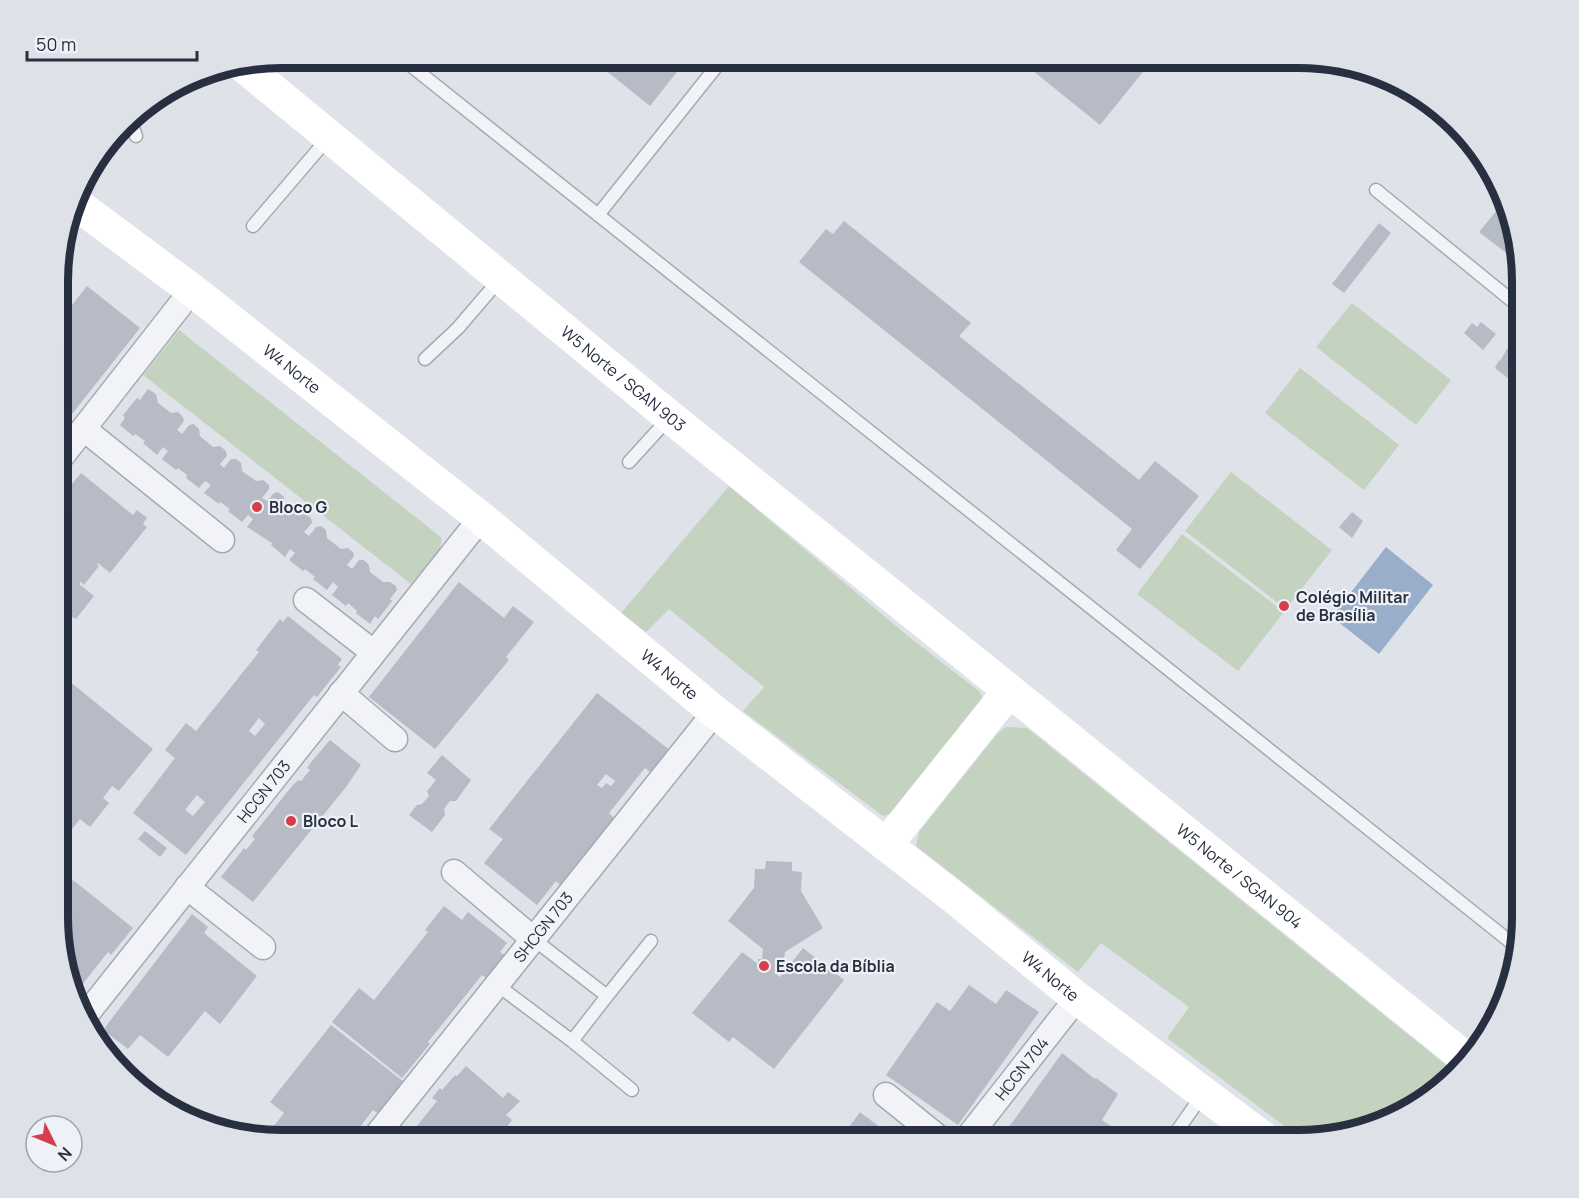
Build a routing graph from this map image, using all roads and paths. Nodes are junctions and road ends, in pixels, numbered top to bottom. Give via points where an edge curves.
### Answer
1 (262, 68) edge
2 (414, 68) edge
3 (715, 68) edge
4 (132, 128) edge
5 (135, 136) dead end
6 (329, 136) junction
7 (1376, 190) dead end
8 (81, 207) edge
9 (598, 215) junction
10 (253, 226) dead end
11 (501, 278) junction
12 (192, 290) junction
13 (1512, 301) edge
14 (425, 359) dead end
15 (670, 417) junction
16 (84, 429) junction
17 (68, 448) edge
18 (629, 462) dead end
19 (481, 518) junction
20 (222, 540) dead end
21 (306, 600) dead end
22 (373, 652) junction
23 (1009, 691) junction
24 (341, 693) junction
25 (715, 712) junction
26 (395, 739) dead end
27 (886, 845) junction
28 (454, 872) dead end
29 (187, 887) junction
30 (532, 938) junction
31 (651, 940) dead end
32 (1510, 942) edge
33 (263, 946) dead end
34 (496, 984) junction
35 (607, 996) junction
36 (1077, 998) junction
37 (89, 1011) edge
38 (572, 1041) junction
39 (1461, 1055) edge
40 (632, 1090) dead end
41 (1203, 1093) junction
42 (886, 1095) dead end
43 (381, 1130) edge
44 (929, 1130) edge
45 (974, 1130) edge
46 (1178, 1130) edge
47 (1252, 1130) edge

1 - 6 main road, W5 Norte / SGAN 903
2 - 9 lane
3 - 9 lane
4 - 5 lane
6 - 10 lane
6 - 11 main road, W5 Norte / SGAN 903
7 - 13 lane
8 - 12 main road, W4 Norte
9 - 32 lane
11 - 14 lane
11 - 15 main road, W5 Norte / SGAN 903
12 - 16 street
12 - 19 main road, W4 Norte
15 - 18 lane
15 - 23 main road, W5 Norte / SGAN 903
16 - 17 street
16 - 20 street
19 - 22 street, HCGN 703
19 - 25 main road, W4 Norte
21 - 22 street
22 - 24 street, HCGN 703
23 - 27 main road
23 - 39 main road, W5 Norte / SGAN 904
24 - 26 street
24 - 29 street, HCGN 703
25 - 27 main road, W4 Norte
25 - 30 street, SHCGN 703
27 - 36 main road, W4 Norte
28 - 30 street
29 - 33 street
29 - 37 street, HCGN 703
30 - 34 street, SHCGN 703
30 - 35 lane
31 - 35 lane
34 - 38 lane
34 - 43 street, SHCGN 703
35 - 38 lane
36 - 41 main road, W4 Norte
36 - 45 street, HCGN 704
38 - 40 lane
41 - 46 lane
41 - 47 main road, W4 Norte
42 - 44 street

